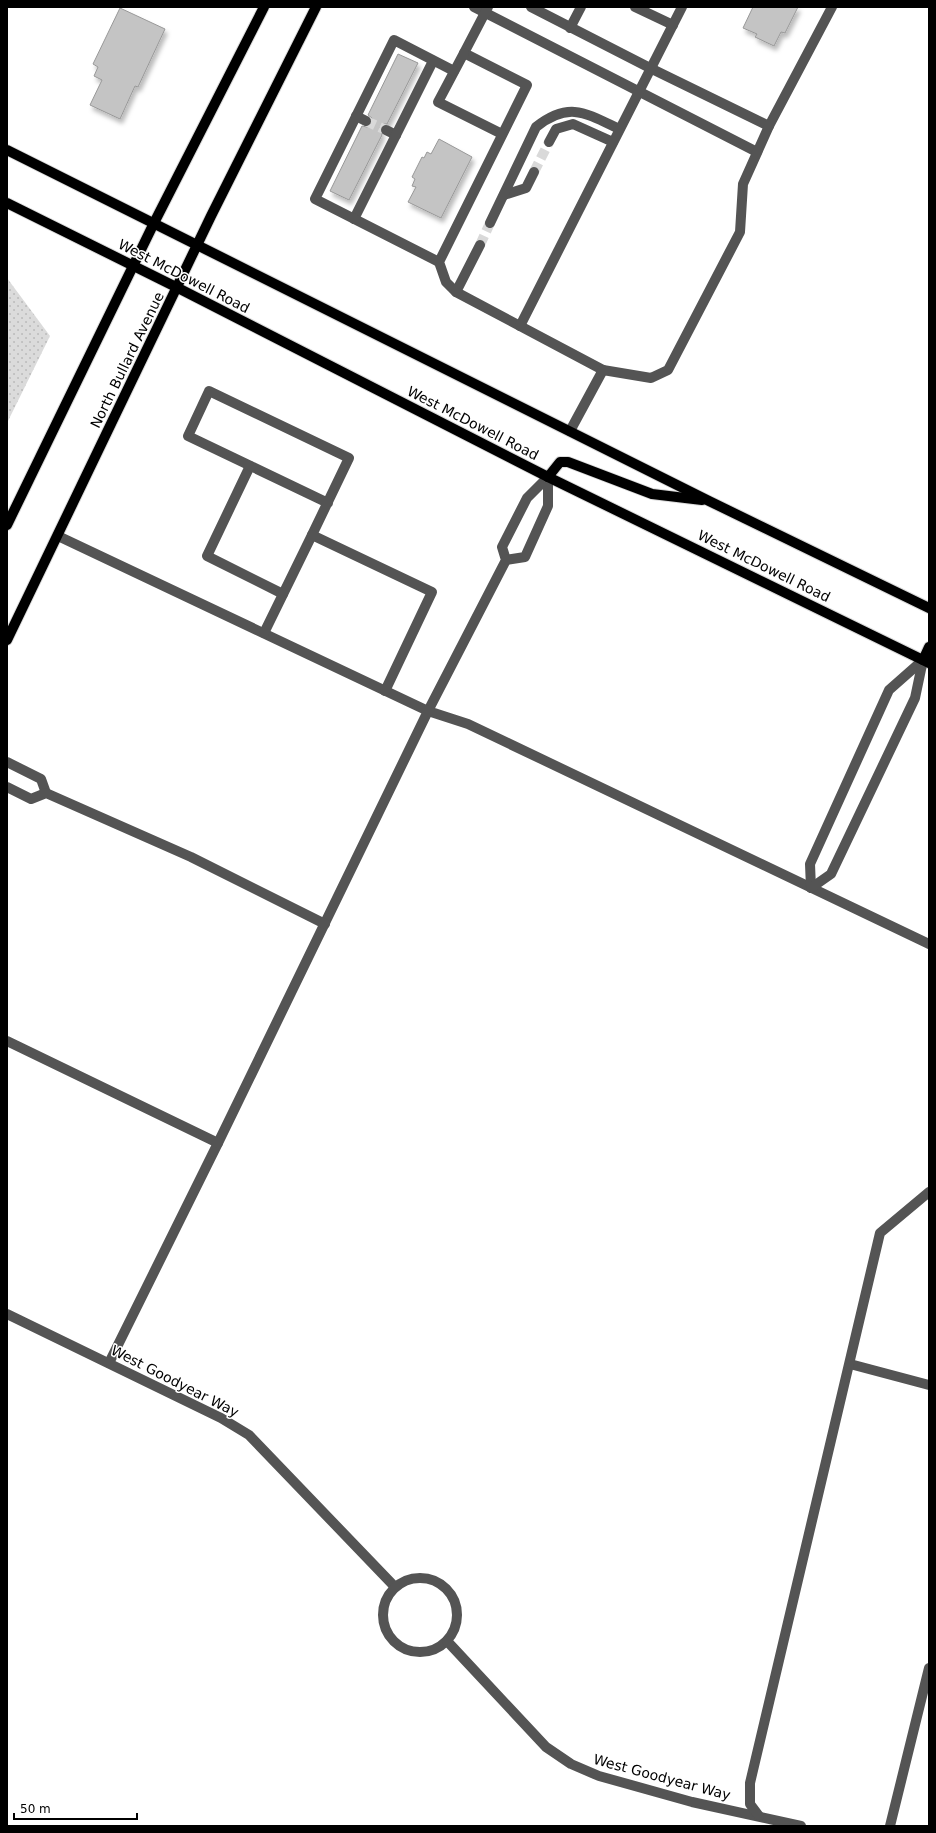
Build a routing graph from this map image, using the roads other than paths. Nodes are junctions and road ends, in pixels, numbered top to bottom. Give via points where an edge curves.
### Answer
1 (264, 7) edge
2 (316, 7) edge
3 (474, 7) edge
4 (531, 7) edge
5 (581, 7) edge
6 (635, 7) edge
7 (682, 7) edge
8 (832, 7) edge
9 (487, 10) edge
10 (673, 25) junction
11 (570, 28) junction
12 (464, 53) junction
13 (433, 61) junction
14 (650, 68) junction
15 (454, 71) junction
16 (638, 91) junction
17 (356, 116) junction
18 (366, 121) tunnel mouth
19 (769, 126) junction
20 (619, 129) junction
21 (386, 130) tunnel mouth
22 (502, 134) junction
23 (396, 136) junction
24 (549, 142) tunnel mouth
25 (613, 142) junction
26 (7, 150) edge
27 (757, 152) junction
28 (534, 172) tunnel mouth
29 (504, 195) junction
30 (7, 203) edge
31 (354, 218) junction
32 (154, 223) junction
33 (490, 224) tunnel mouth
34 (198, 244) junction
35 (480, 245) tunnel mouth
36 (439, 262) junction
37 (134, 266) junction
38 (178, 288) junction
39 (456, 292) junction
40 (520, 326) junction
41 (603, 370) junction
42 (570, 431) junction
43 (250, 466) junction
44 (548, 477) junction
45 (710, 501) junction
46 (328, 503) junction
47 (7, 525) edge
48 (312, 535) junction
49 (58, 536) junction
50 (506, 560) junction
51 (283, 594) junction
52 (929, 608) edge
53 (264, 633) junction
54 (7, 640) edge
55 (929, 647) edge
56 (926, 661) edge
57 (385, 691) junction
58 (428, 711) junction
59 (7, 762) edge
60 (7, 787) edge
61 (46, 793) junction
62 (811, 888) junction
63 (325, 924) junction
64 (929, 944) edge
65 (7, 1040) edge
66 (218, 1143) junction
67 (929, 1192) edge
68 (7, 1314) edge
69 (109, 1363) junction
70 (850, 1364) junction
71 (929, 1385) edge
72 (395, 1587) junction
73 (447, 1641) junction
74 (929, 1668) edge
75 (759, 1816) junction
76 (801, 1826) edge
77 (890, 1826) edge

1 - 32 main road
2 - 34 main road, North Bullard Avenue
3 - 9 street
4 - 11 street
5 - 11 street
6 - 10 street
7 - 10 street
8 - 19 street
9 - 12 street
9 - 16 street
10 - 14 street
11 - 14 street
12 - 15 street
12 - 22 street via 527,85
13 - 15 street
13 - 17 street via 394,40
13 - 23 street
14 - 16 street
14 - 19 street
15 - 22 street via 438,102
16 - 20 street
16 - 27 street
17 - 18 street
17 - 31 street via 315,199
19 - 27 street
20 - 25 street
20 - 29 street via 580,112 566,111 546,119 536,127
21 - 23 street
22 - 36 street
23 - 31 street
24 - 25 street via 556,129 573,124
25 - 40 street
26 - 32 main road
27 - 41 street via 743,184 740,232 668,370 651,378
28 - 29 street via 526,188
29 - 33 street
30 - 37 main road, West McDowell Road
31 - 36 street
32 - 34 main road
32 - 37 main road
34 - 38 main road, North Bullard Avenue
34 - 42 main road
35 - 39 street
36 - 39 street via 446,282
37 - 38 main road, West McDowell Road
37 - 47 main road
38 - 44 main road, West McDowell Road
38 - 49 main road, North Bullard Avenue
39 - 40 street
40 - 41 street
41 - 42 street
42 - 45 main road
43 - 46 street
43 - 46 street via 188,436 209,390 349,458
43 - 51 street via 206,556
44 - 45 main road via 560,462 568,462 652,494
44 - 50 street via 527,498 502,547
44 - 50 street via 548,506 525,557
44 - 56 main road, West McDowell Road
45 - 52 main road
46 - 48 street
48 - 51 street
48 - 57 street via 432,592
49 - 53 street
49 - 54 main road, North Bullard Avenue
50 - 58 street
51 - 53 street
53 - 57 street
55 - 56 main road
56 - 62 street via 915,698 830,874
56 - 62 street via 890,690 810,864
57 - 58 street
58 - 62 street via 468,724
58 - 63 street
59 - 61 street via 41,779
60 - 61 street via 31,799
61 - 63 street via 191,857
62 - 64 street
63 - 66 street
65 - 66 street
66 - 69 street
67 - 70 street via 880,1233
68 - 69 street, West Goodyear Way
69 - 72 street, West Goodyear Way via 222,1418 249,1435
70 - 71 street
70 - 75 street via 750,1783 750,1804
72 - 73 street via 412,1578 421,1577 431,1579 447,1589 453,1597 457,1615 456,1625
72 - 73 street via 388,1594 382,1613 386,1633 392,1641 409,1651 419,1652 439,1648
73 - 75 street, West Goodyear Way via 546,1747 571,1764 606,1778 692,1802
74 - 77 street
75 - 76 street, West Goodyear Way

